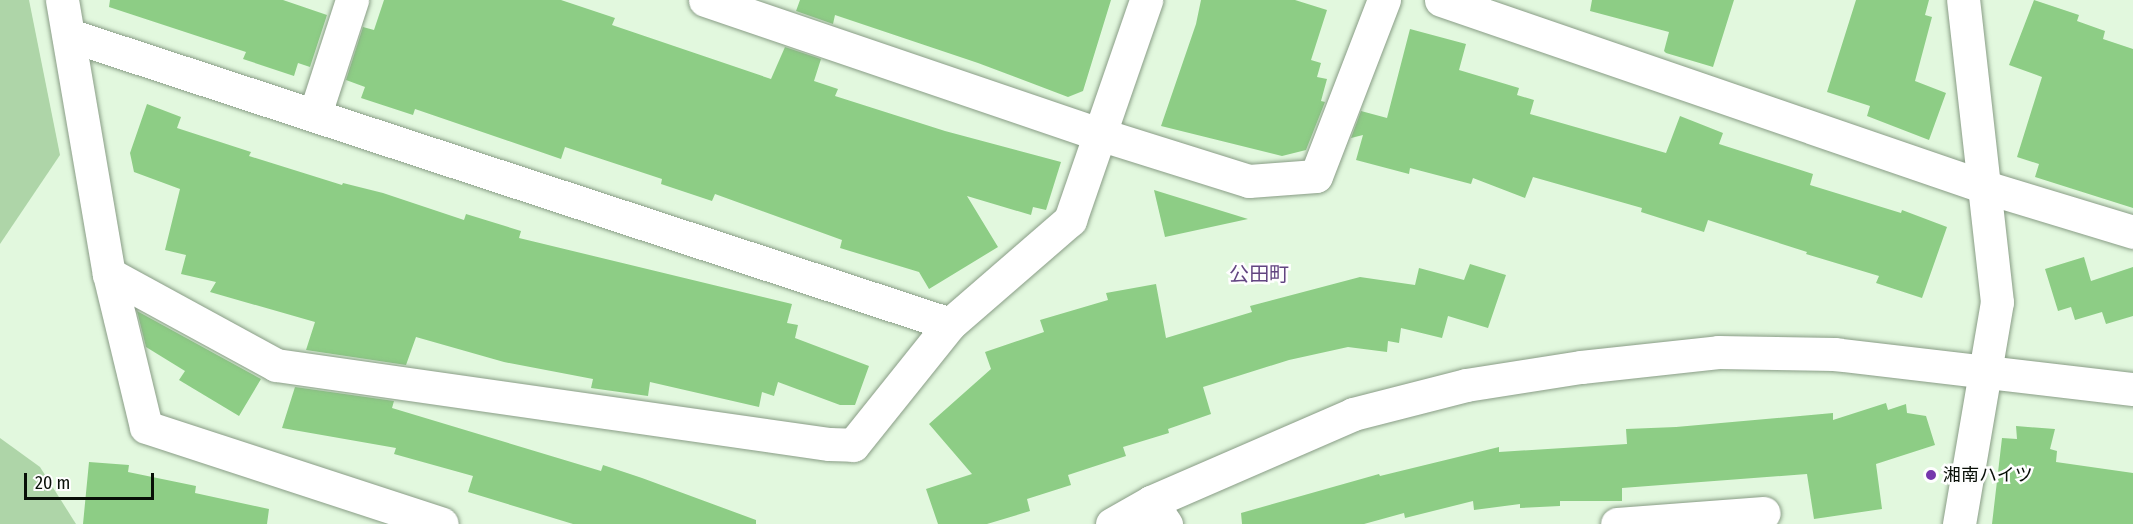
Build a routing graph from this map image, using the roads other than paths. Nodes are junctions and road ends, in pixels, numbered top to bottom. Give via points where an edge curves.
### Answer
1 (62, 0) edge
2 (352, 0) edge
3 (705, 0) edge
4 (1146, 0) edge
5 (1384, 0) edge
6 (1442, 0) edge
7 (1963, 0) edge
8 (69, 35) junction
9 (315, 114) junction
10 (1100, 134) junction
11 (1983, 186) junction
12 (2133, 232) edge
13 (109, 274) junction
14 (950, 324) junction
15 (1984, 371) junction
16 (2133, 389) edge
17 (1158, 513) edge
18 (1764, 513) dead end
19 (442, 524) edge
20 (1112, 524) edge
21 (1617, 524) edge
22 (1959, 524) edge

1 - 8 street
2 - 9 street
3 - 10 street
4 - 10 street
5 - 10 street via 1316,176 1250,181
6 - 11 street
7 - 11 street
8 - 9 street
8 - 13 street
9 - 14 street
10 - 14 street via 1070,220
11 - 12 street
11 - 15 street via 1997,302
13 - 14 street via 276,364 829,444 853,445
13 - 19 street via 146,427
15 - 16 street
15 - 17 street via 1834,354 1718,352 1466,385 1353,414
15 - 22 street
17 - 20 street
18 - 21 street

